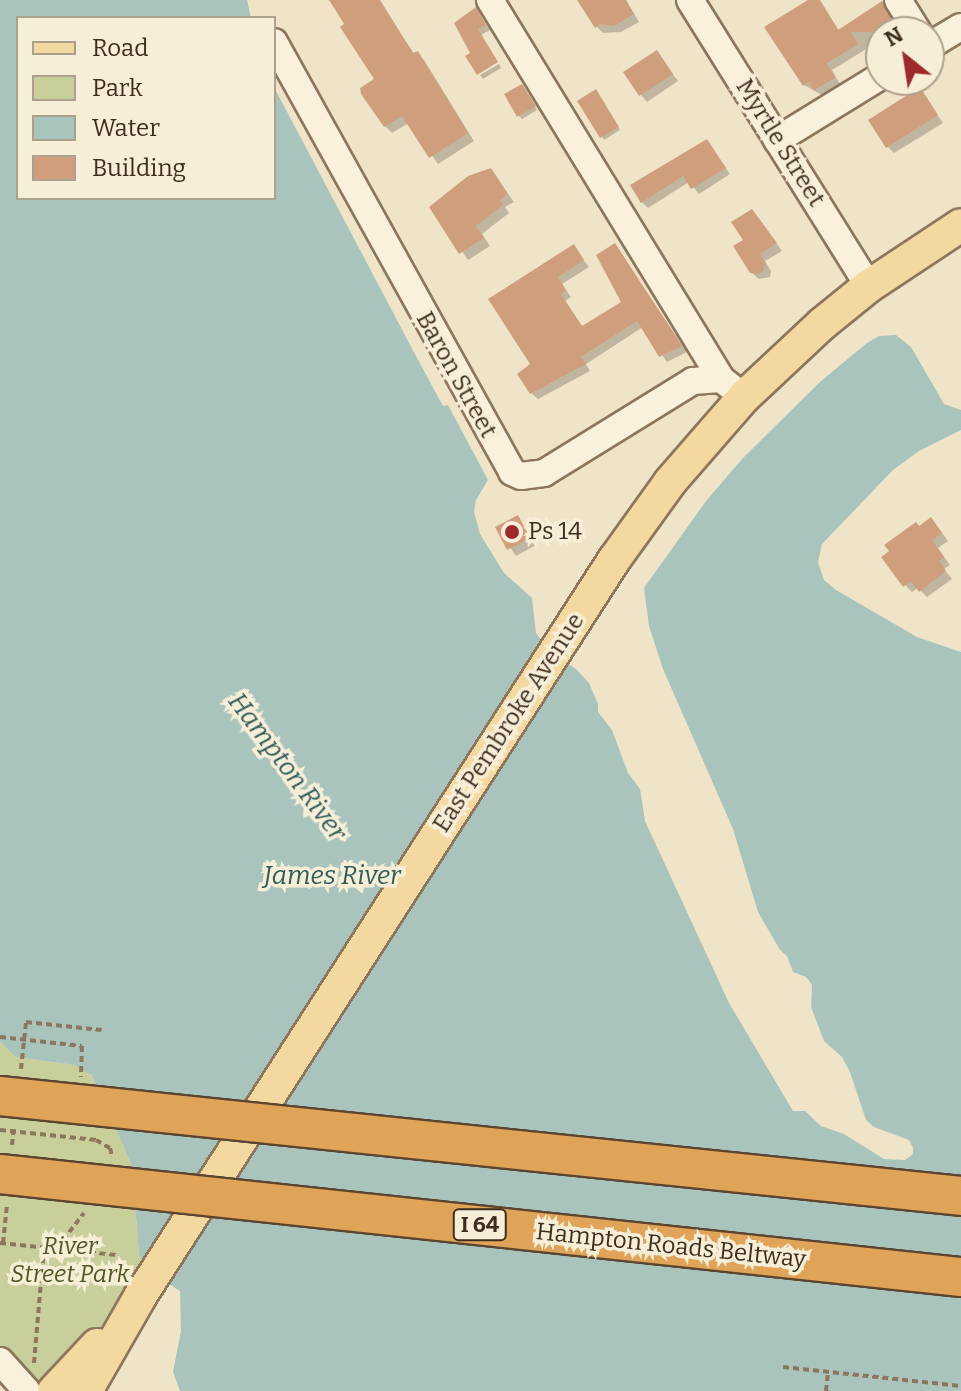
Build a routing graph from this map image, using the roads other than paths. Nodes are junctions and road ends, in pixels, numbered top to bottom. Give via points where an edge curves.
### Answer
1 (490, 0) edge
2 (690, 0) edge
3 (276, 46) edge
4 (865, 86) edge
5 (777, 140) junction
6 (961, 225) edge
7 (869, 286) junction
8 (732, 388) junction
9 (0, 1096) edge
10 (0, 1174) edge
11 (961, 1196) edge
12 (961, 1277) edge
13 (141, 1295) junction
14 (0, 1361) edge
15 (38, 1386) edge
16 (86, 1391) edge

1 - 8 street
2 - 5 street, Myrtle Street
3 - 8 street, Baron Street via 512,472 544,473 682,386 707,377
4 - 5 street
5 - 7 street, Myrtle Street
6 - 7 main road, East Pembroke Avenue
7 - 8 main road, East Pembroke Avenue via 801,342
8 - 13 main road, East Pembroke Avenue, bridge
9 - 11 highway, bridge
10 - 12 highway, Hampton Roads Beltway / I 64, bridge
13 - 15 main road, East Pembroke Avenue
13 - 16 main road, East Pembroke Avenue
14 - 15 street

